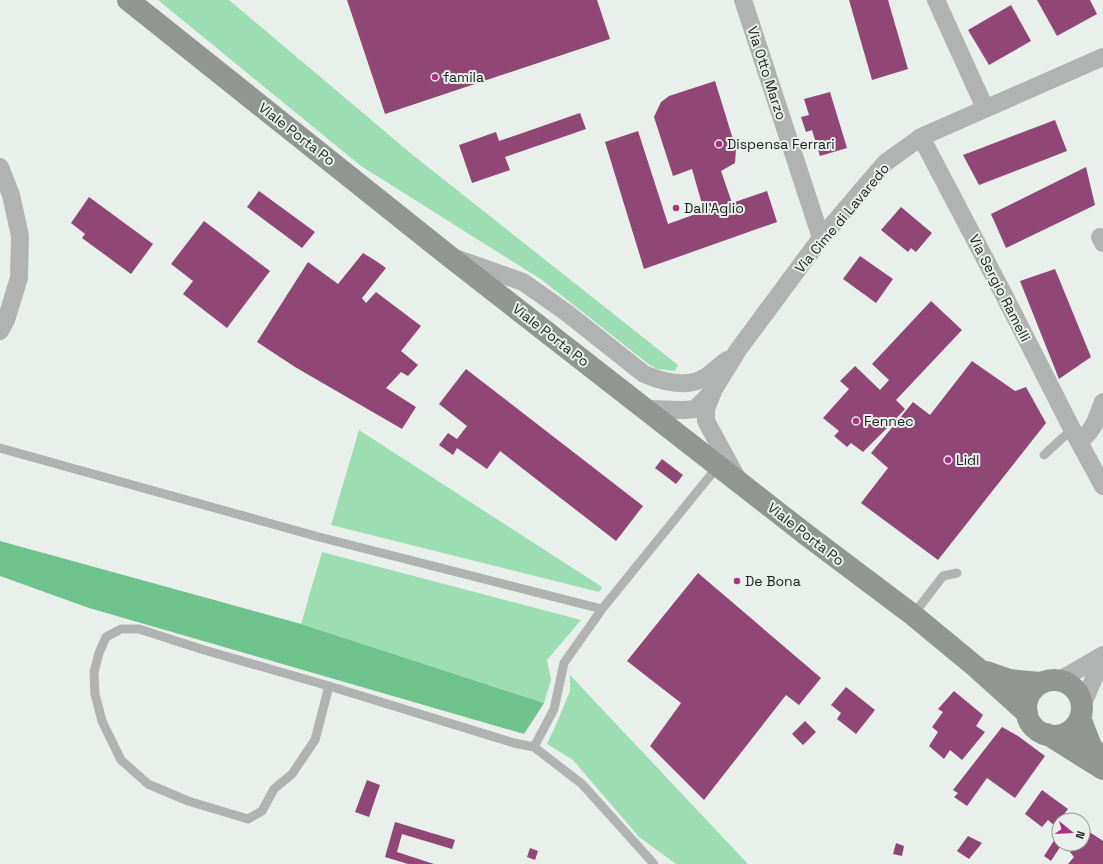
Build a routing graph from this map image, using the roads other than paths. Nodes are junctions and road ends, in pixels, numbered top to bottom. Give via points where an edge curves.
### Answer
1 (128, 0) edge
2 (743, 0) edge
3 (936, 0) edge
4 (1103, 57) edge
5 (985, 108) junction
6 (921, 137) junction
7 (0, 166) edge
8 (821, 238) junction
9 (450, 256) junction
10 (0, 331) edge
11 (738, 350) junction
12 (714, 389) junction
13 (1103, 402) edge
14 (647, 409) junction
15 (1076, 435) junction
16 (0, 448) edge
17 (1044, 455) dead end
18 (718, 466) junction
19 (739, 482) junction
20 (1103, 486) edge
21 (957, 573) dead end
22 (602, 609) junction
23 (913, 615) junction
24 (1103, 656) edge
25 (976, 667) junction
26 (1050, 682) junction
27 (328, 686) junction
28 (1081, 712) junction
29 (1027, 713) junction
30 (1047, 734) junction
31 (534, 747) junction
32 (1103, 761) edge
33 (1103, 769) edge
34 (654, 864) edge

1 - 9 main road, Viale Porta Po
2 - 8 street, Via Otto Marzo
3 - 5 street
4 - 5 street, Via Cime di Lavaredo
5 - 6 street, Via Cime di Lavaredo
6 - 8 street, Via Cime di Lavaredo via 886,163
6 - 15 street, Via Sergio Ramelli
7 - 10 street via 11,194 20,236 19,278
8 - 11 street, Via Cime di Lavaredo
9 - 11 street, Via Cime di Lavaredo via 523,282 644,374 662,381 690,382 706,377
9 - 14 main road, Viale Porta Po
11 - 12 street, Via Cime di Lavaredo
12 - 14 street, Via Cime di Lavaredo via 694,409
12 - 19 street, Via Cime di Lavaredo via 706,409 706,421
13 - 15 street via 1093,428 1086,437
14 - 18 main road, Viale Porta Po
15 - 17 lane
15 - 20 street, Via Sergio Ramelli
16 - 22 lane via 319,537
18 - 19 main road, Viale Porta Po
18 - 22 lane
19 - 23 main road, Viale Porta Po
21 - 23 lane via 943,576
22 - 31 lane via 564,663 554,709
23 - 25 main road, Viale Porta Po
24 - 26 street
24 - 28 street
25 - 26 main road, Viale Porta Po via 1009,680
25 - 29 main road, Viale Porta Po
26 - 28 main road via 1068,684 1075,690 1080,697
26 - 29 main road via 1034,689 1029,696
27 - 27 lane via 139,629 121,629 106,637 98,653 94,672 95,694 102,721 121,760 148,784 188,801 248,819 262,811 274,789 292,774 315,740
27 - 31 lane
28 - 30 main road via 1070,731 1055,735
28 - 32 main road via 1091,746
29 - 30 main road, Viale Porta Po via 1034,726
30 - 33 main road, Viale Porta Po
31 - 34 lane via 582,784

